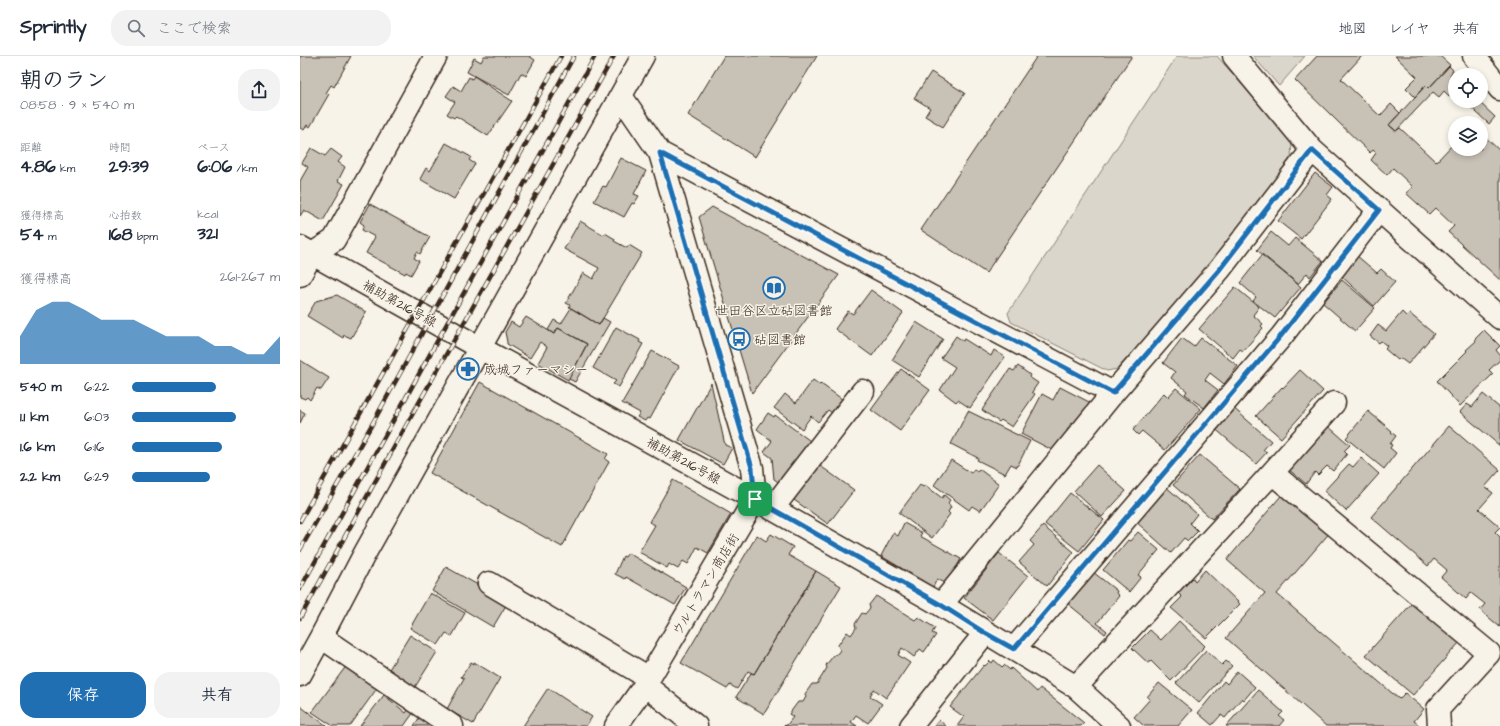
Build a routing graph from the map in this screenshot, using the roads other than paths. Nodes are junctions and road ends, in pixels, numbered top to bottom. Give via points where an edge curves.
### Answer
1 (436, 56) edge
2 (644, 56) edge
3 (1234, 56) edge
4 (1474, 56) edge
5 (1500, 89) edge
6 (621, 96) junction
7 (1312, 150) junction
8 (660, 153) junction
9 (1379, 210) junction
10 (306, 250) edge
11 (300, 275) edge
12 (1500, 318) edge
13 (480, 348) junction
14 (862, 391) dead end
15 (1113, 393) junction
16 (1334, 403) dead end
17 (1272, 473) junction
18 (764, 504) junction
19 (489, 583) dead end
20 (941, 605) junction
21 (985, 633) junction
22 (321, 637) junction
23 (1014, 649) junction
24 (300, 675) edge
25 (647, 682) junction
26 (1076, 688) junction
27 (452, 726) edge
28 (616, 726) edge
29 (696, 726) edge
30 (910, 726) edge
31 (1119, 726) edge
32 (1439, 726) edge

1 - 10 street via 334,240
2 - 6 street
3 - 7 street
4 - 5 street
6 - 8 street
6 - 13 street
7 - 9 street
7 - 15 street via 1220,269
8 - 15 street
8 - 18 street
9 - 12 street
9 - 23 street via 1280,337
10 - 11 street
10 - 13 street, 補助第216号線
13 - 18 street, 補助第216号線
13 - 22 street via 364,552
14 - 18 street, ウルトラマン商店街
15 - 20 street
16 - 17 street
17 - 26 street
17 - 32 street via 1489,652 1438,709
18 - 20 street, 補助第216号線
18 - 25 street, ウルトラマン商店街
19 - 25 street
20 - 21 street, 補助第216号線
21 - 23 street, 補助第216号線
21 - 30 street
22 - 24 street
22 - 27 street
23 - 26 street, 補助第216号線
25 - 28 street, ウルトラマン商店街
25 - 29 street
26 - 31 street, 補助第216号線

